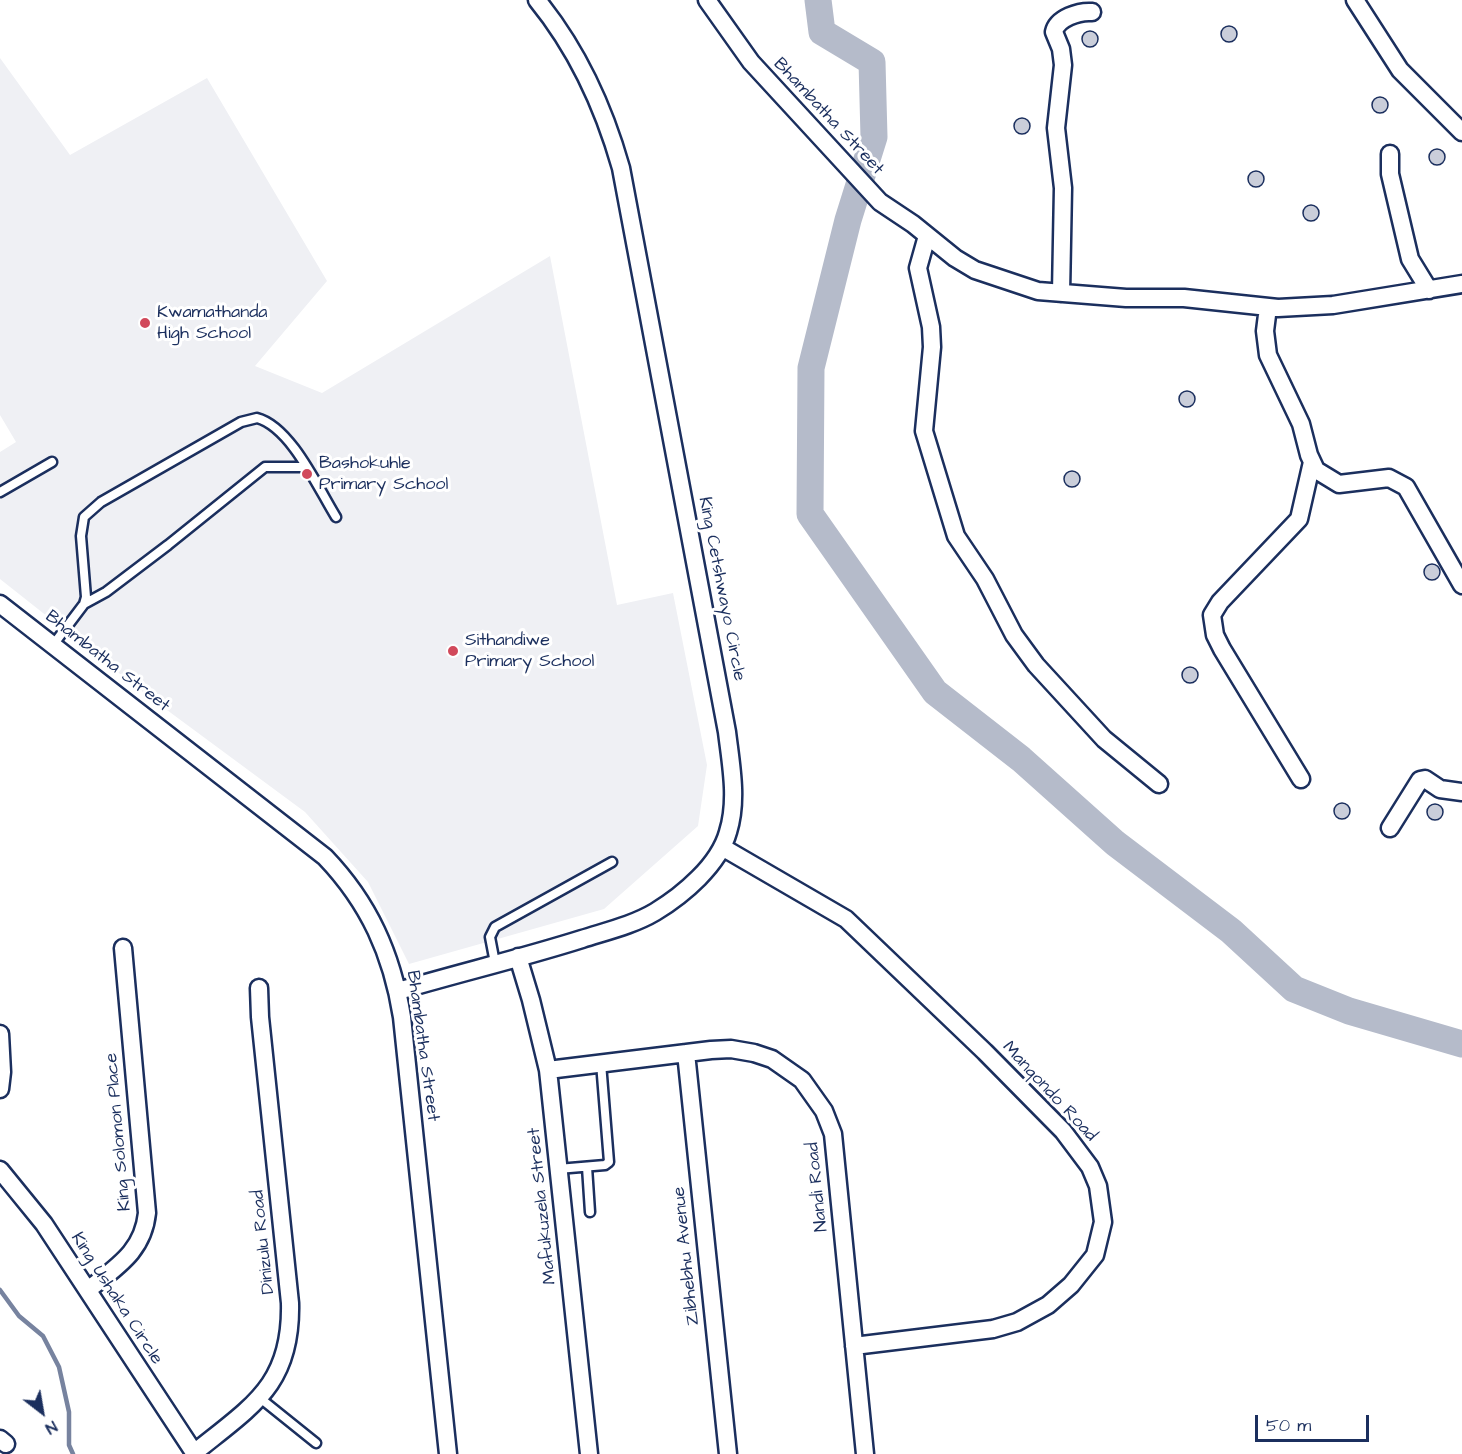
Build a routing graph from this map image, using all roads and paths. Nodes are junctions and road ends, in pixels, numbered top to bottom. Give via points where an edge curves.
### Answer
1 (537, 0) edge
2 (707, 0) edge
3 (1355, 0) edge
4 (1092, 12) dead end
5 (1462, 132) edge
6 (1390, 154) dead end
7 (932, 241) junction
8 (1462, 284) edge
9 (1429, 290) junction
10 (1061, 293) junction
11 (1268, 307) junction
12 (52, 462) dead end
13 (1312, 462) junction
14 (305, 467) junction
15 (0, 492) edge
16 (336, 517) dead end
17 (1462, 585) edge
18 (0, 604) edge
19 (84, 604) junction
20 (53, 645) junction
21 (1301, 779) dead end
22 (1159, 784) dead end
23 (1462, 792) edge
24 (1390, 828) dead end
25 (722, 847) junction
26 (612, 862) dead end
27 (123, 948) dead end
28 (518, 957) junction
29 (495, 963) junction
30 (259, 988) dead end
31 (398, 991) junction
32 (0, 1034) edge
33 (686, 1053) junction
34 (601, 1064) junction
35 (548, 1070) junction
36 (0, 1089) edge
37 (587, 1167) junction
38 (558, 1169) junction
39 (0, 1170) edge
40 (590, 1212) dead end
41 (88, 1290) junction
42 (854, 1346) junction
43 (260, 1398) junction
44 (316, 1443) dead end
45 (194, 1453) edge
46 (448, 1454) edge
47 (589, 1454) edge
48 (728, 1454) edge
49 (865, 1454) edge

1 - 25 street, King Cetshwayo Circle via 584,74 603,114 621,168 727,732 732,815
2 - 7 street, Bhambatha Street via 751,62 840,160 880,202
3 - 5 street via 1400,70
4 - 10 street via 1062,20 1054,32 1062,65 1056,128 1063,188
6 - 9 street via 1390,174 1410,259
7 - 10 street, Bhambatha Street via 975,270 1038,291
7 - 22 street via 918,268 933,347 924,431 956,536 1036,665 1096,731
8 - 9 street, Bhambatha Street
9 - 11 street, Bhambatha Street via 1333,305
10 - 11 street, Bhambatha Street via 1184,298
11 - 13 street via 1268,355 1301,424
12 - 15 lane
13 - 17 street via 1321,475 1339,484 1389,478 1406,487
13 - 21 street via 1299,519 1212,615 1222,649
14 - 16 lane
14 - 19 lane via 265,467 106,592
14 - 19 lane via 275,427 265,420 249,418 101,502 84,517 81,526
18 - 20 street, Bhambatha Street
19 - 20 lane
20 - 31 street, Bhambatha Street via 325,857 348,881 376,927
23 - 24 street via 1440,789 1420,780
25 - 28 street, King Cetshwayo Circle via 689,886 654,912 635,922
25 - 42 street, Manqondo Road via 853,926 1063,1131 1090,1167 1098,1186 1103,1222 1095,1255 1071,1285 1048,1305 1017,1322 993,1329
26 - 29 lane via 495,927 490,937
27 - 41 street, King Solomon Place via 147,1213 136,1246
28 - 29 street, King Cetshwayo Circle
28 - 35 street, Mafukuzela Street
29 - 31 street, King Cetshwayo Circle
30 - 43 street, Dinizulu Road via 291,1321 286,1354
31 - 46 street, Bhambatha Street
32 - 36 street
33 - 34 street, Nandi Road
33 - 42 street, Nandi Road via 731,1049 772,1059 802,1080 824,1111 833,1134
33 - 48 street, Zibhebhu Avenue
34 - 35 street, Nandi Road
34 - 37 lane via 610,1158 605,1165
35 - 38 street, Mafukuzela Street
37 - 38 lane
37 - 40 lane
38 - 47 street, Mafukuzela Street
39 - 41 street, King Ushaka Circle via 38,1216
41 - 45 street, King Ushaka Circle
42 - 49 street, Nandi Road
43 - 44 lane
43 - 45 street, Dinizulu Road

